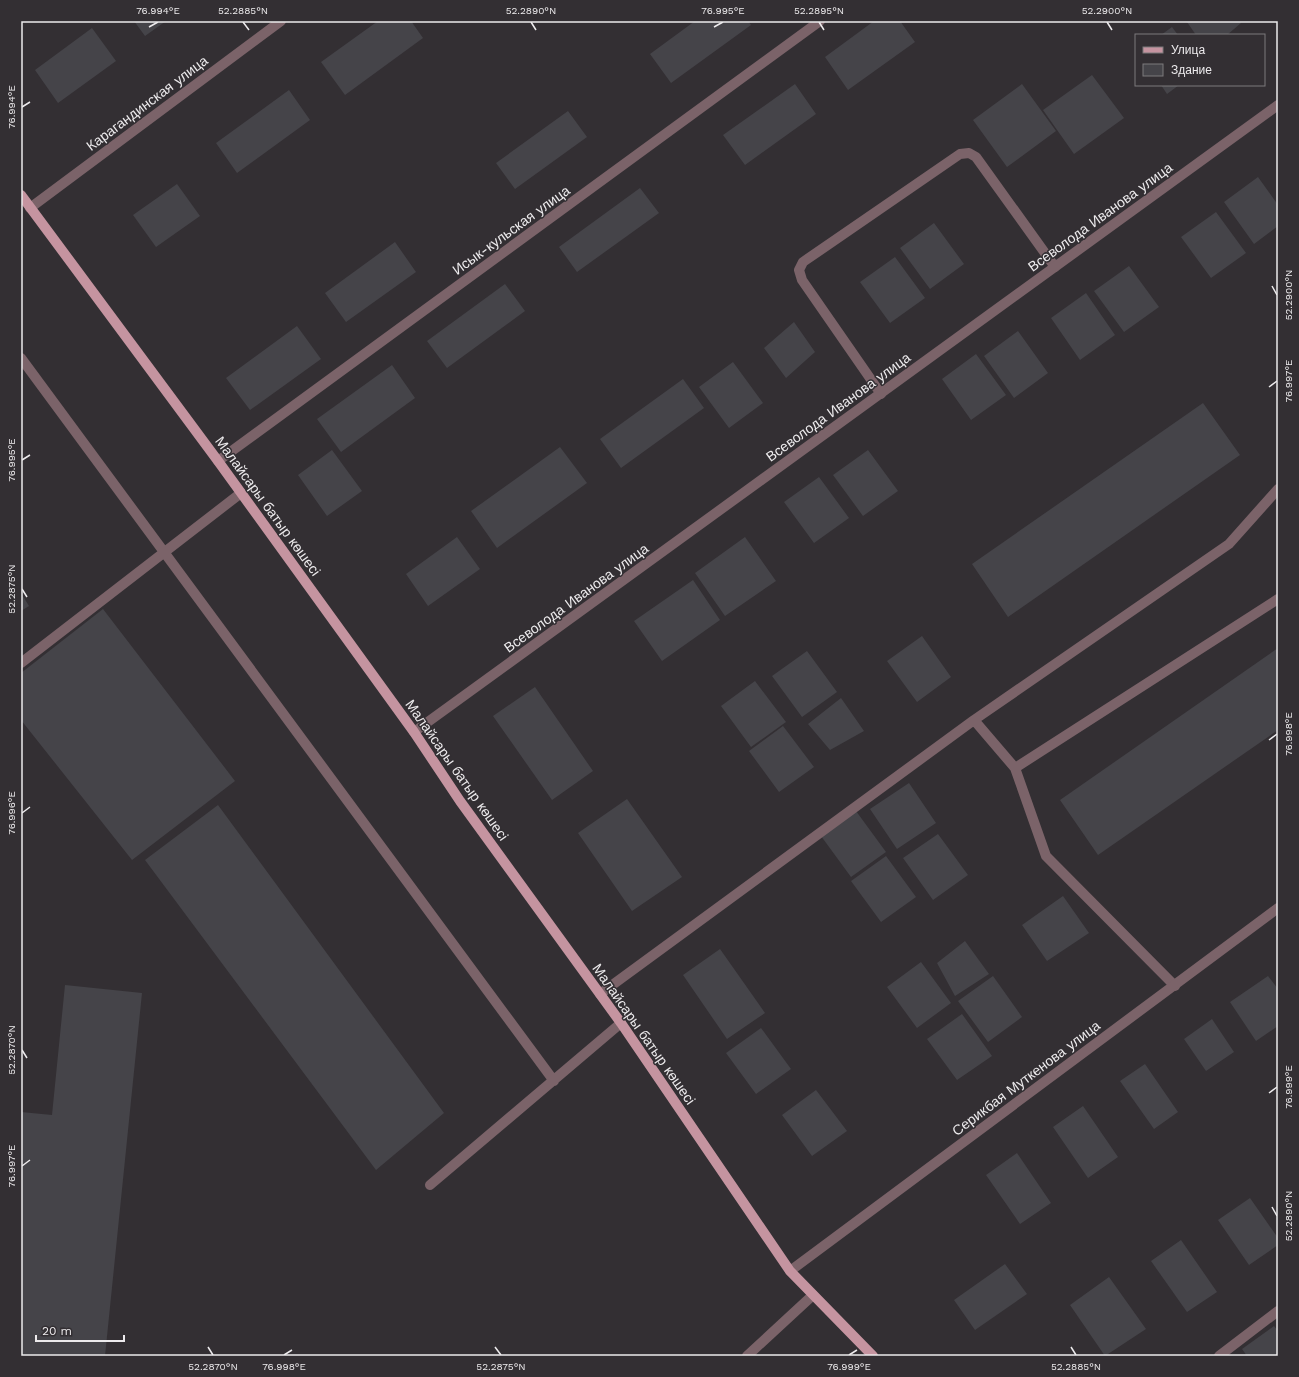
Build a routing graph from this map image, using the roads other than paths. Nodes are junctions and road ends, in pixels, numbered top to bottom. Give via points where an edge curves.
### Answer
1 (281, 21) edge
2 (820, 21) edge
3 (1278, 104) edge
4 (21, 195) edge
5 (30, 208) junction
6 (1055, 268) junction
7 (21, 358) edge
8 (881, 394) junction
9 (218, 461) junction
10 (1278, 489) edge
11 (241, 493) junction
12 (164, 552) junction
13 (1278, 599) edge
14 (21, 663) edge
15 (974, 720) junction
16 (414, 732) junction
17 (1015, 768) junction
18 (1278, 908) edge
19 (1174, 986) junction
20 (600, 994) junction
21 (621, 1023) junction
22 (554, 1081) junction
23 (430, 1185) dead end
24 (790, 1271) junction
25 (813, 1295) junction
26 (1278, 1311) edge
27 (746, 1356) edge
28 (873, 1356) edge
29 (1219, 1356) edge

1 - 5 street, Карагандинская улица
2 - 9 street, Исык-кульская улица
3 - 6 street, Всеволода Иванова улица
4 - 5 main road, Малайсары батыр көшесі
5 - 9 main road, Малайсары батыр көшесі
6 - 8 street, Всеволода Иванова улица
6 - 8 street via 976,157 969,153 960,154 803,262 799,270 802,280
7 - 12 street
8 - 16 street, Всеволода Иванова улица
9 - 11 main road, Малайсары батыр көшесі
10 - 15 street via 1228,544
11 - 12 street
11 - 16 main road, Малайсары батыр көшесі
12 - 14 street
12 - 22 street
13 - 17 street
15 - 17 street
15 - 20 street
16 - 20 main road, Малайсары батыр көшесі via 460,801
17 - 19 street via 1046,856
18 - 19 street, Серикбая Муткенова улица
19 - 24 street, Серикбая Муткенова улица
20 - 21 main road, Малайсары батыр көшесі
21 - 22 street
21 - 24 main road, Малайсары батыр көшесі
22 - 23 street
24 - 25 main road, Малайсары батыр көшесі
25 - 27 street
25 - 28 main road, Малайсары батыр көшесі
26 - 29 street

